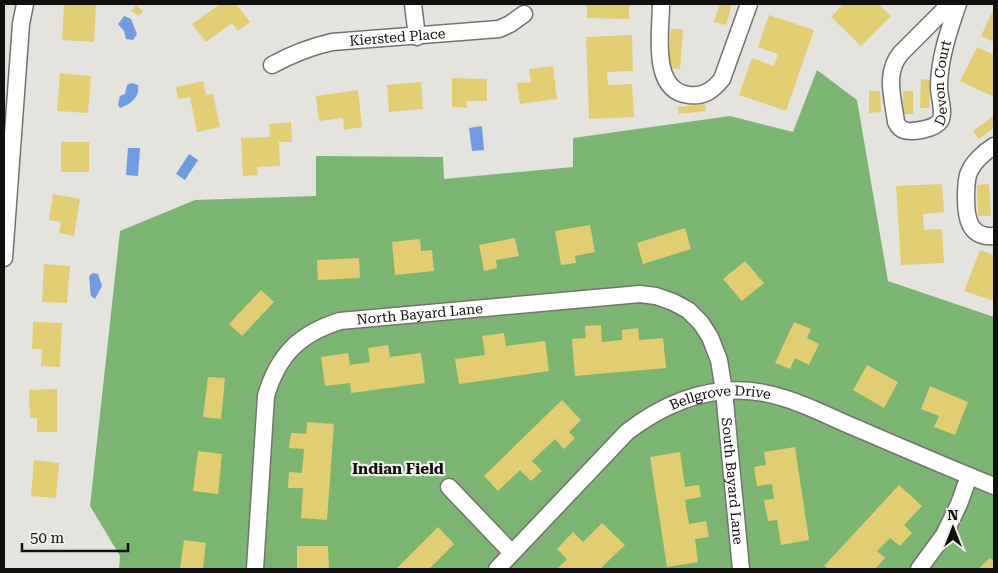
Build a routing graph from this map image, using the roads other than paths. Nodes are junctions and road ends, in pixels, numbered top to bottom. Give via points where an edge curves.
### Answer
1 (25, 4) edge
2 (414, 4) edge
3 (661, 4) edge
4 (749, 4) edge
5 (950, 4) edge
6 (958, 4) edge
7 (524, 14) dead end
8 (417, 37) junction
9 (272, 65) dead end
10 (994, 146) edge
11 (994, 236) edge
12 (4, 258) edge
13 (724, 391) junction
14 (969, 476) junction
15 (994, 486) edge
16 (450, 487) dead end
17 (512, 553) junction
18 (255, 569) edge
19 (496, 569) edge
20 (741, 569) edge
21 (919, 569) edge

1 - 12 street
2 - 8 street
3 - 4 street via 663,75 675,90 695,96 715,88 722,79
5 - 6 street, Devon Court via 901,53 891,70 896,122 906,132 927,129 940,121 942,60
7 - 8 street, Kiersted Place via 499,29
8 - 9 street, Kiersted Place via 332,42 312,46
10 - 11 street via 977,161 966,183 966,216 970,224 977,232
13 - 14 street, Bellgrove Drive via 748,391 787,399
13 - 17 street, Bellgrove Drive via 686,398 645,418 627,432
13 - 18 street, North Bayard Lane via 719,360 701,323 688,310 656,296 640,294 340,321 322,327 292,348 280,363 266,396
13 - 20 street, South Bayard Lane
14 - 15 street, Bellgrove Drive
14 - 21 street via 944,535
16 - 17 street
17 - 19 street, Bellgrove Drive

